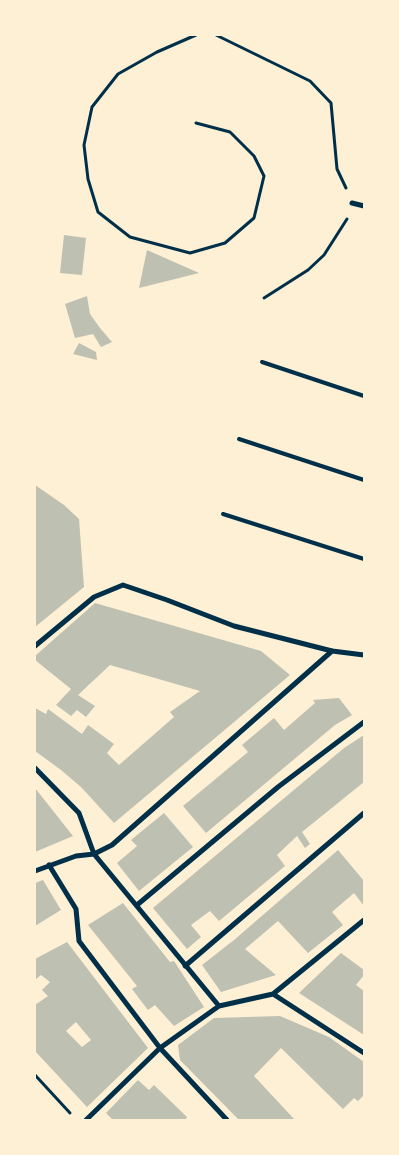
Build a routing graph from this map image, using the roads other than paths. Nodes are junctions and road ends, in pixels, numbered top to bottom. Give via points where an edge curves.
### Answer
1 (355, 203) road end
2 (364, 206) edge
3 (262, 362) dead end
4 (364, 396) edge
5 (238, 439) dead end
6 (364, 480) edge
7 (222, 514) dead end
8 (364, 559) edge
9 (35, 646) edge
10 (332, 651) junction
11 (364, 655) edge
12 (364, 722) edge
13 (35, 768) edge
14 (364, 813) edge
15 (94, 854) junction
16 (49, 865) junction
17 (35, 871) edge
18 (137, 905) junction
19 (364, 920) edge
20 (186, 966) junction
21 (273, 994) junction
22 (219, 1006) junction
23 (160, 1048) junction
24 (364, 1053) edge
25 (86, 1120) edge
26 (227, 1120) edge

1 - 2 street
3 - 4 lane
5 - 6 lane
7 - 8 lane
9 - 10 street via 94,597 123,585 234,626
10 - 11 street
10 - 15 street via 112,845
12 - 18 street via 278,787
13 - 15 street via 79,812
14 - 20 street
15 - 16 street
15 - 18 street
16 - 17 street
16 - 23 street via 76,909 79,941
18 - 20 street
19 - 21 street
20 - 22 street
21 - 22 street
21 - 24 street
22 - 23 street
23 - 25 street
23 - 26 street

